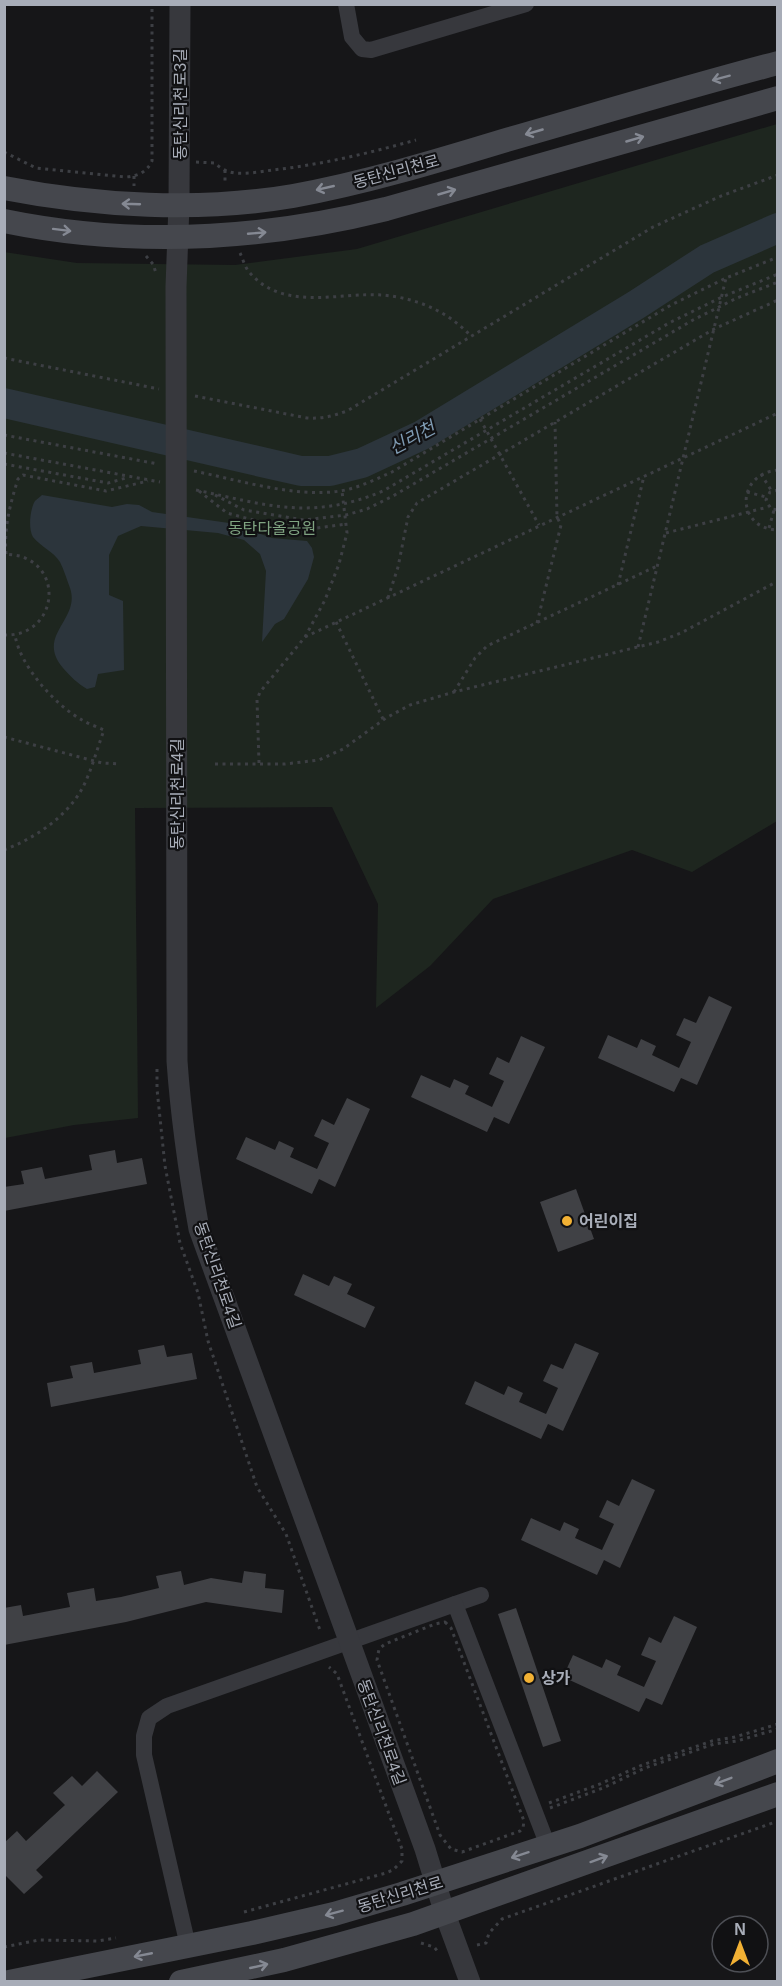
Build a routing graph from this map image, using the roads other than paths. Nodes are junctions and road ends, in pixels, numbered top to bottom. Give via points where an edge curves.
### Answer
1 (180, 4) edge
2 (346, 4) edge
3 (526, 4) edge
4 (777, 63) edge
5 (777, 98) edge
6 (4, 188) edge
7 (179, 204) junction
8 (4, 220) edge
9 (178, 237) junction
10 (176, 287) joint
11 (481, 1596) dead end
12 (455, 1604) junction
13 (350, 1642) junction
14 (777, 1761) edge
15 (777, 1794) edge
16 (548, 1846) junction
17 (436, 1883) junction
18 (446, 1914) junction
19 (188, 1946) junction
20 (9, 1982) edge
21 (181, 1982) edge
22 (470, 1982) edge

1 - 7 street, 동탄신리천로3길
2 - 3 street via 352,37 362,49 370,50
4 -> 7 main road, 동탄신리천로 via 355,182 292,196
9 -> 5 main road, 동탄신리천로 via 276,231 350,218
7 -> 6 main road, 동탄신리천로 via 96,202
7 - 9 street, 동탄신리천로3길
8 -> 9 main road, 동탄신리천로 via 78,232
9 - 10 street, 동탄신리천로3길
10 - 13 street, 동탄신리천로4길 via 177,1061 181,1113 200,1229
11 - 12 street
12 - 13 street
12 - 16 street
13 - 17 street, 동탄신리천로4길
13 - 19 street via 167,1706 149,1718 144,1755
14 -> 16 main road, 동탄신리천로
18 -> 15 main road, 동탄신리천로
16 -> 17 main road, 동탄신리천로
17 - 18 street, 동탄신리천로4길
17 -> 19 main road, 동탄신리천로 via 334,1914
21 -> 18 main road, 동탄신리천로 via 284,1960
18 - 22 street, 동탄신리천로4길
19 -> 20 main road, 동탄신리천로

